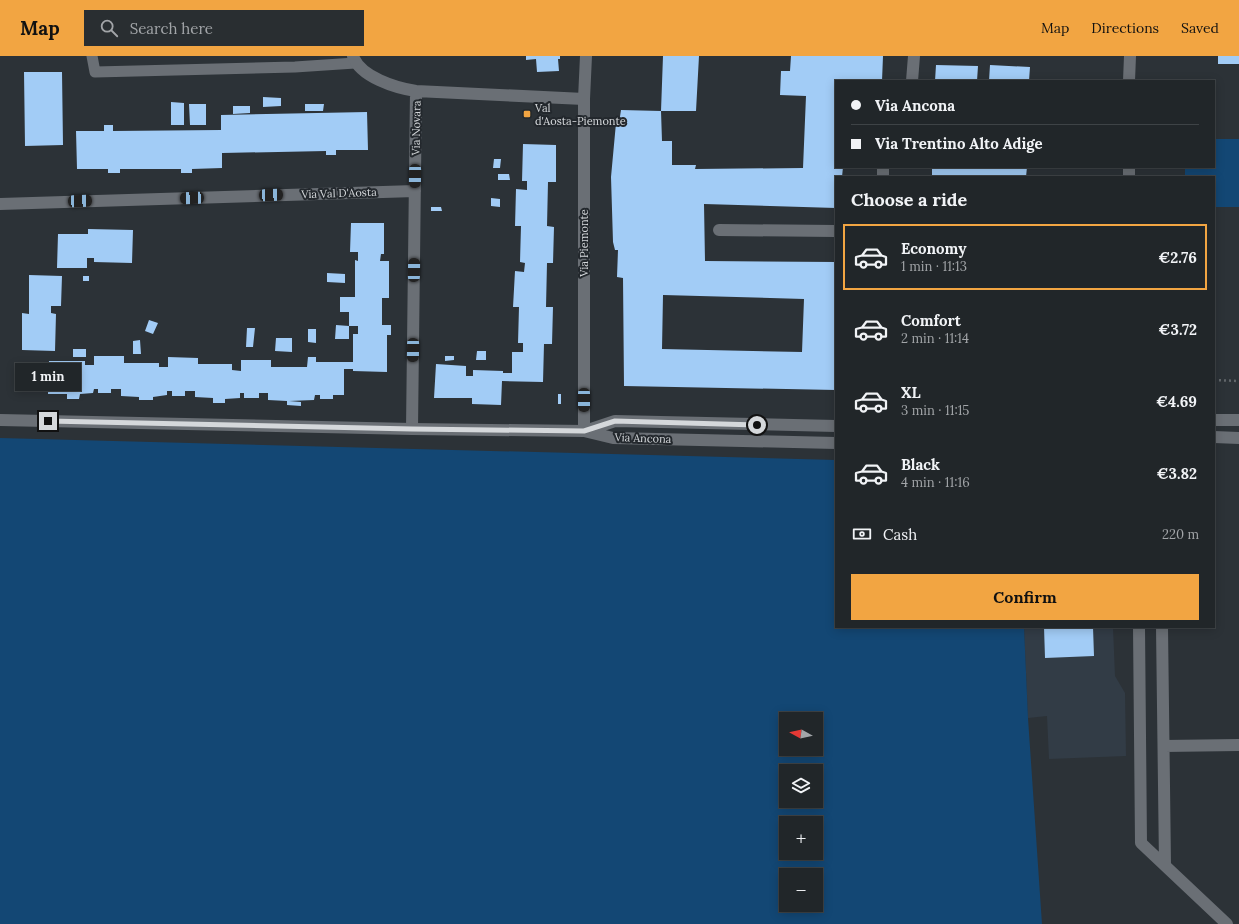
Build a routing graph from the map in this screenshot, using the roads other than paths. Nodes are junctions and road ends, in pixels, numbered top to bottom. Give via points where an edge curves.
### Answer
1 (92, 56) edge
2 (586, 56) edge
3 (914, 56) edge
4 (1130, 56) edge
5 (354, 59) edge
6 (912, 80) edge
7 (1130, 80) edge
8 (416, 91) junction
9 (584, 99) junction
10 (415, 191) junction
11 (0, 204) edge
12 (719, 230) dead end
13 (835, 231) edge
14 (0, 420) edge
15 (1215, 420) edge
16 (1239, 420) edge
17 (835, 426) edge
18 (412, 429) junction
19 (584, 431) junction
20 (1215, 437) edge
21 (1239, 438) edge
22 (835, 443) edge
23 (1139, 628) edge
24 (1162, 628) edge
25 (1239, 744) edge
26 (1164, 746) junction
27 (1165, 865) junction
28 (1227, 924) edge

1 - 5 lane via 95,72 295,67
2 - 9 street, Via Piemonte
3 - 6 street
4 - 7 street
5 - 8 street, Via Novara via 375,78 397,88
8 - 9 street, Via Novara
8 - 10 street, Via Novara
9 - 19 street, Via Piemonte
10 - 11 street, Via Val D'Aosta
10 - 18 street, Via Novara
12 - 13 street
14 - 18 street
15 - 16 street
17 - 19 street, Via Ancona via 615,421
18 - 19 street
19 - 22 street, Via Ancona via 613,438
20 - 21 street
23 - 27 street via 1141,843
24 - 26 street
25 - 26 street
26 - 27 street
27 - 28 street

